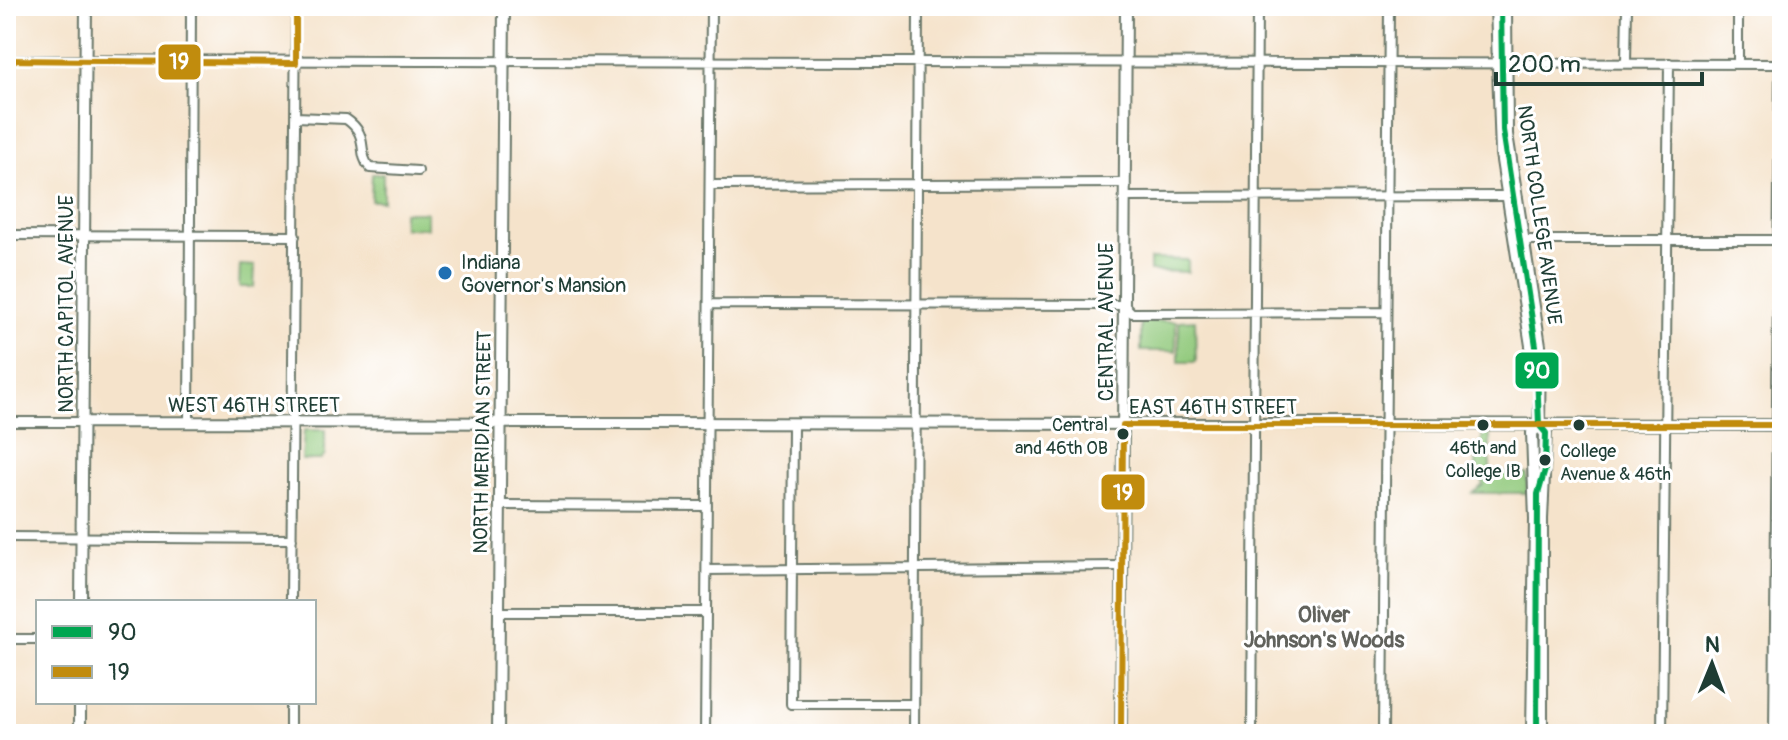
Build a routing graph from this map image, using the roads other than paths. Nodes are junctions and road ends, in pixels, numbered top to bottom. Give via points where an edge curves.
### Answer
1 (86, 6) edge
2 (191, 6) edge
3 (296, 6) edge
4 (504, 6) edge
5 (711, 6) edge
6 (918, 6) edge
7 (1126, 6) edge
8 (1257, 6) edge
9 (1389, 6) edge
10 (1496, 6) edge
11 (1506, 6) edge
12 (1627, 6) edge
13 (1738, 6) edge
14 (6, 60) edge
15 (86, 61) junction
16 (1257, 61) junction
17 (1388, 61) junction
18 (1500, 61) junction
19 (191, 62) junction
20 (918, 62) junction
21 (1125, 62) junction
22 (1626, 62) junction
23 (296, 63) junction
24 (711, 63) junction
25 (1669, 63) junction
26 (1738, 63) junction
27 (503, 64) junction
28 (1781, 64) edge
29 (296, 117) junction
30 (418, 171) dead end
31 (1125, 183) junction
32 (917, 184) junction
33 (710, 185) junction
34 (1507, 196) junction
35 (1125, 197) junction
36 (1256, 197) junction
37 (1387, 197) junction
38 (6, 235) edge
39 (84, 235) junction
40 (190, 236) junction
41 (295, 236) junction
42 (1524, 240) junction
43 (1667, 240) junction
44 (1780, 240) edge
45 (709, 304) junction
46 (916, 304) junction
47 (1124, 305) junction
48 (1255, 312) junction
49 (1386, 312) junction
50 (1538, 380) junction
51 (6, 422) edge
52 (83, 422) junction
53 (189, 423) junction
54 (293, 424) junction
55 (501, 424) junction
56 (708, 424) junction
57 (793, 424) junction
58 (916, 424) junction
59 (1385, 424) junction
60 (1123, 425) junction
61 (1254, 425) junction
62 (1539, 425) junction
63 (1665, 425) junction
64 (1779, 425) edge
65 (500, 505) junction
66 (707, 506) junction
67 (6, 537) edge
68 (82, 537) junction
69 (292, 539) junction
70 (1122, 566) junction
71 (914, 568) junction
72 (707, 570) junction
73 (792, 570) junction
74 (81, 600) edge
75 (291, 600) edge
76 (499, 612) junction
77 (706, 612) junction
78 (6, 639) edge
79 (36, 639) edge
80 (80, 704) edge
81 (290, 704) edge
82 (914, 704) junction
83 (80, 734) edge
84 (290, 734) edge
85 (498, 734) edge
86 (705, 734) edge
87 (914, 734) edge
88 (1121, 734) edge
89 (1252, 734) edge
90 (1383, 734) edge
91 (1532, 734) edge
92 (1542, 734) edge
93 (1662, 734) edge
94 (1774, 734) edge

1 - 15 main road, NORTH CAPITOL AVENUE
2 - 19 street
3 - 23 street
4 - 27 main road, NORTH MERIDIAN STREET
5 - 24 street
6 - 20 street
7 - 21 main road, CENTRAL AVENUE
8 - 16 street
9 - 17 street
10 - 18 main road, NORTH COLLEGE AVENUE
11 - 18 main road, NORTH COLLEGE AVENUE
12 - 22 street
13 - 26 street
14 - 15 street
15 - 19 street
15 - 39 main road, NORTH CAPITOL AVENUE
16 - 17 street
16 - 21 street
16 - 36 street
17 - 18 street
17 - 37 street
18 - 22 street
18 - 34 main road, NORTH COLLEGE AVENUE via 1498,128
18 - 42 main road, NORTH COLLEGE AVENUE
19 - 23 street
19 - 40 street
20 - 21 street
20 - 24 street
20 - 32 street
21 - 31 main road, CENTRAL AVENUE
22 - 25 street
23 - 27 street
23 - 29 street
24 - 27 street
24 - 33 street
25 - 26 street
25 - 43 street
26 - 28 street
27 - 55 main road, NORTH MERIDIAN STREET
28 - 44 street
29 - 30 street via 346,119 362,135 364,161 370,168
29 - 41 street
31 - 32 street
31 - 35 main road, CENTRAL AVENUE
32 - 33 street
32 - 46 street
33 - 45 street
34 - 37 street
34 - 50 main road, NORTH COLLEGE AVENUE
35 - 36 street
35 - 47 main road, CENTRAL AVENUE
36 - 37 street
36 - 48 street
37 - 49 street
38 - 39 street
39 - 40 street
39 - 52 main road, NORTH CAPITOL AVENUE
40 - 41 street
40 - 53 street
41 - 54 street
42 - 43 street
42 - 50 main road, NORTH COLLEGE AVENUE via 1540,345
43 - 44 street
43 - 63 street
44 - 64 street
45 - 46 street
45 - 56 street
46 - 47 street
46 - 58 street
47 - 48 street via 1132,313
47 - 60 main road, CENTRAL AVENUE
48 - 49 street
48 - 61 street
49 - 59 street
50 - 62 main road, NORTH COLLEGE AVENUE
51 - 52 street, WEST 46TH STREET
52 - 53 main road, WEST 46TH STREET
52 - 68 main road, NORTH CAPITOL AVENUE
53 - 54 main road, WEST 46TH STREET
54 - 55 main road, WEST 46TH STREET
54 - 69 street
55 - 56 main road, EAST 46TH STREET
55 - 65 main road, NORTH MERIDIAN STREET
56 - 57 main road, EAST 46TH STREET
56 - 66 street
57 - 58 main road, EAST 46TH STREET
57 - 73 street
58 - 60 main road, EAST 46TH STREET
58 - 71 street
59 - 61 main road, EAST 46TH STREET
59 - 62 main road, EAST 46TH STREET
59 - 90 street
60 - 61 main road, EAST 46TH STREET
60 - 70 main road, CENTRAL AVENUE
61 - 89 street
62 - 63 main road, EAST 46TH STREET
62 - 91 main road, NORTH COLLEGE AVENUE via 1532,433
62 - 92 main road, NORTH COLLEGE AVENUE via 1546,433
63 - 64 main road, EAST 46TH STREET
63 - 93 street
64 - 94 street
65 - 66 street
65 - 76 main road, NORTH MERIDIAN STREET
66 - 72 street
67 - 68 street
68 - 69 street
68 - 74 main road, NORTH CAPITOL AVENUE
69 - 75 street
70 - 71 street
70 - 88 main road, CENTRAL AVENUE
71 - 73 street
71 - 82 street
72 - 73 street
72 - 77 street
73 - 82 street via 791,704
76 - 77 street
76 - 85 main road, NORTH MERIDIAN STREET
77 - 86 street
78 - 79 street
80 - 83 main road
81 - 84 street
82 - 87 street

